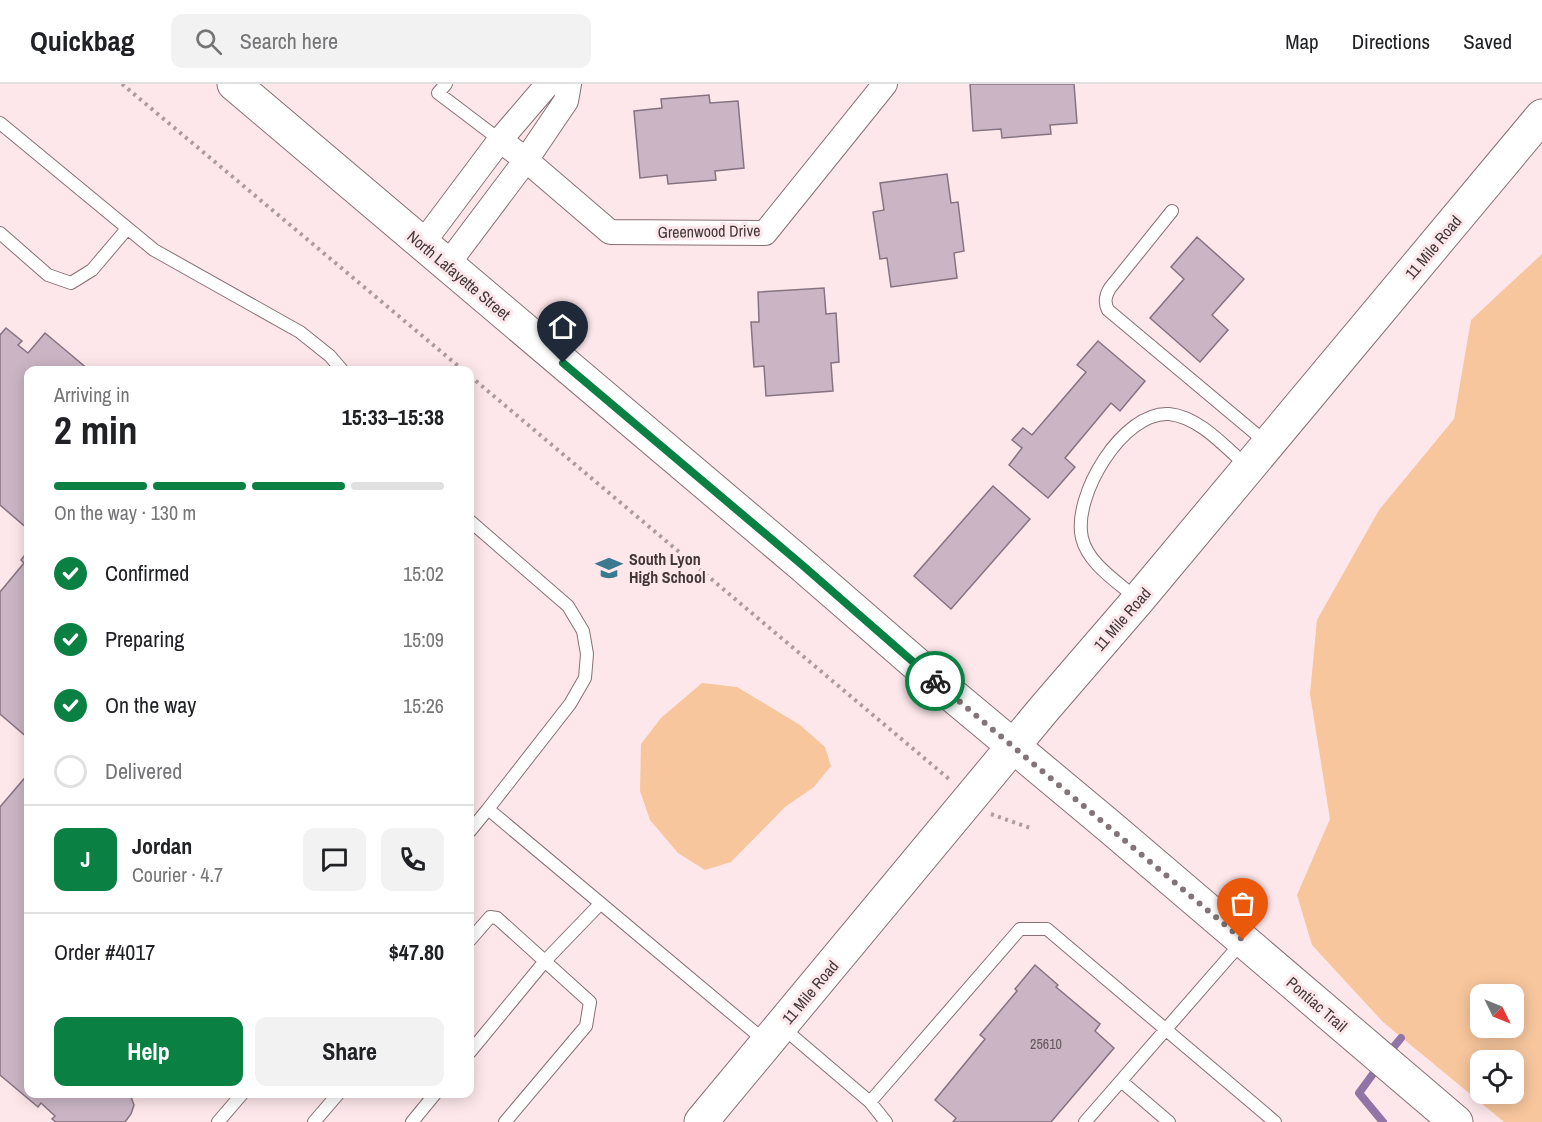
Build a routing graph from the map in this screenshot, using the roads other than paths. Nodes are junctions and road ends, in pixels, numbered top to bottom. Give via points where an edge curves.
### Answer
1 (234, 84) edge
2 (446, 84) edge
3 (548, 84) edge
4 (569, 84) edge
5 (885, 84) edge
6 (1542, 116) edge
7 (0, 123) edge
8 (500, 140) junction
9 (526, 160) junction
10 (1172, 212) dead end
11 (126, 230) junction
12 (0, 232) edge
13 (422, 244) junction
14 (447, 265) junction
15 (339, 366) edge
16 (1259, 456) junction
17 (474, 524) edge
18 (1138, 600) junction
19 (1013, 747) junction
20 (488, 809) junction
21 (474, 826) edge
22 (600, 904) junction
23 (474, 935) edge
24 (1243, 940) junction
25 (545, 961) junction
26 (1166, 1030) junction
27 (774, 1035) junction
28 (474, 1047) edge
29 (1121, 1081) junction
30 (239, 1098) edge
31 (335, 1098) edge
32 (432, 1098) edge
33 (870, 1102) junction
34 (218, 1122) edge
35 (314, 1122) edge
36 (412, 1122) edge
37 (505, 1122) edge
38 (701, 1122) edge
39 (886, 1122) edge
40 (1085, 1122) edge
41 (1169, 1122) edge
42 (1275, 1122) edge
43 (1456, 1122) edge

1 - 13 main road, North Lafayette Street
2 - 8 lane via 438,93
3 - 8 street
4 - 9 street via 566,101
5 - 9 street, Greenwood Drive via 765,233 610,232
6 - 16 main road, 11 Mile Road
7 - 11 lane
8 - 9 street, Greenwood Drive
8 - 13 street
9 - 14 street
10 - 16 lane via 1110,288 1106,305
11 - 12 lane via 92,270 71,283 48,275
11 - 15 lane via 184,269 300,332
13 - 14 main road, North Lafayette Street
14 - 19 main road, North Lafayette Street
16 - 18 main road, 11 Mile Road
16 - 18 lane via 1170,414 1144,419 1110,453 1087,491 1082,507 1082,537 1090,556
17 - 20 lane via 568,606 583,631 587,654 585,678 570,704
18 - 19 main road, 11 Mile Road
19 - 24 main road, Pontiac Trail
19 - 27 main road, 11 Mile Road
20 - 21 lane
20 - 22 lane
22 - 25 lane
22 - 27 lane
23 - 25 lane via 490,917 497,918
24 - 26 lane
24 - 43 main road, Pontiac Trail
25 - 28 lane
25 - 37 lane via 590,1002 586,1026
26 - 29 lane
26 - 33 lane via 1047,929 1020,929
26 - 42 lane
27 - 33 lane
27 - 38 main road, 11 Mile Road
29 - 40 lane
29 - 41 lane
30 - 34 lane
31 - 35 lane
32 - 36 lane
33 - 39 lane

